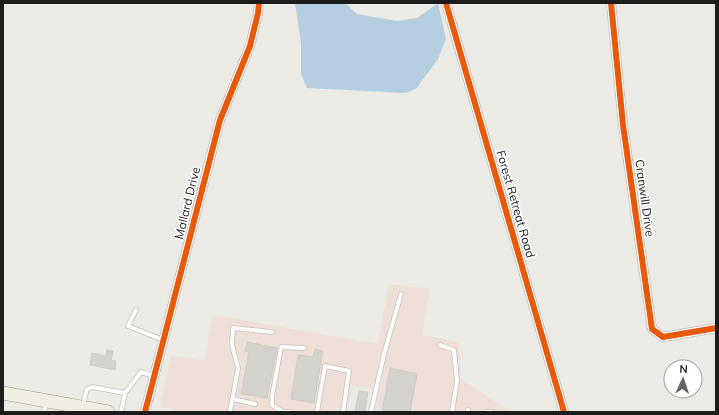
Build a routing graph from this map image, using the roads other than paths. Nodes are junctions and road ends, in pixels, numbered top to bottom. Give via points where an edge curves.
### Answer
1 (259, 3) edge
2 (446, 3) edge
3 (611, 3) edge
4 (401, 294) dead end
5 (136, 310) dead end
6 (716, 328) edge
7 (272, 332) dead end
8 (163, 341) junction
9 (440, 345) dead end
10 (304, 348) dead end
11 (154, 376) junction
12 (3, 393) edge
13 (125, 393) junction
14 (233, 399) junction
15 (255, 404) dead end
16 (45, 406) edge
17 (82, 407) junction
18 (108, 412) edge
19 (121, 412) edge
20 (145, 412) edge
21 (230, 412) edge
22 (283, 412) edge
23 (290, 412) edge
24 (317, 412) edge
25 (343, 412) edge
26 (371, 412) edge
27 (452, 412) edge
28 (488, 412) edge
29 (492, 412) edge
30 (564, 412) edge

1 - 8 street, Mallard Drive via 250,46 220,120
2 - 30 street, Forest Retreat Road
3 - 6 street, Cranwill Drive via 623,125 652,329 663,337
4 - 26 lane
5 - 8 lane via 128,326
7 - 14 lane via 233,328 232,345 238,368
8 - 11 street, Mallard Drive
9 - 27 lane via 454,350 457,381
10 - 22 lane via 281,347 272,405
11 - 13 lane via 141,372
11 - 20 street, Mallard Drive
12 - 16 main road
13 - 17 lane via 92,386 87,389
13 - 19 lane
14 - 15 lane
14 - 21 lane
16 - 17 main road
17 - 18 main road
22 - 23 lane
24 - 25 lane via 325,366 349,371
28 - 29 lane

